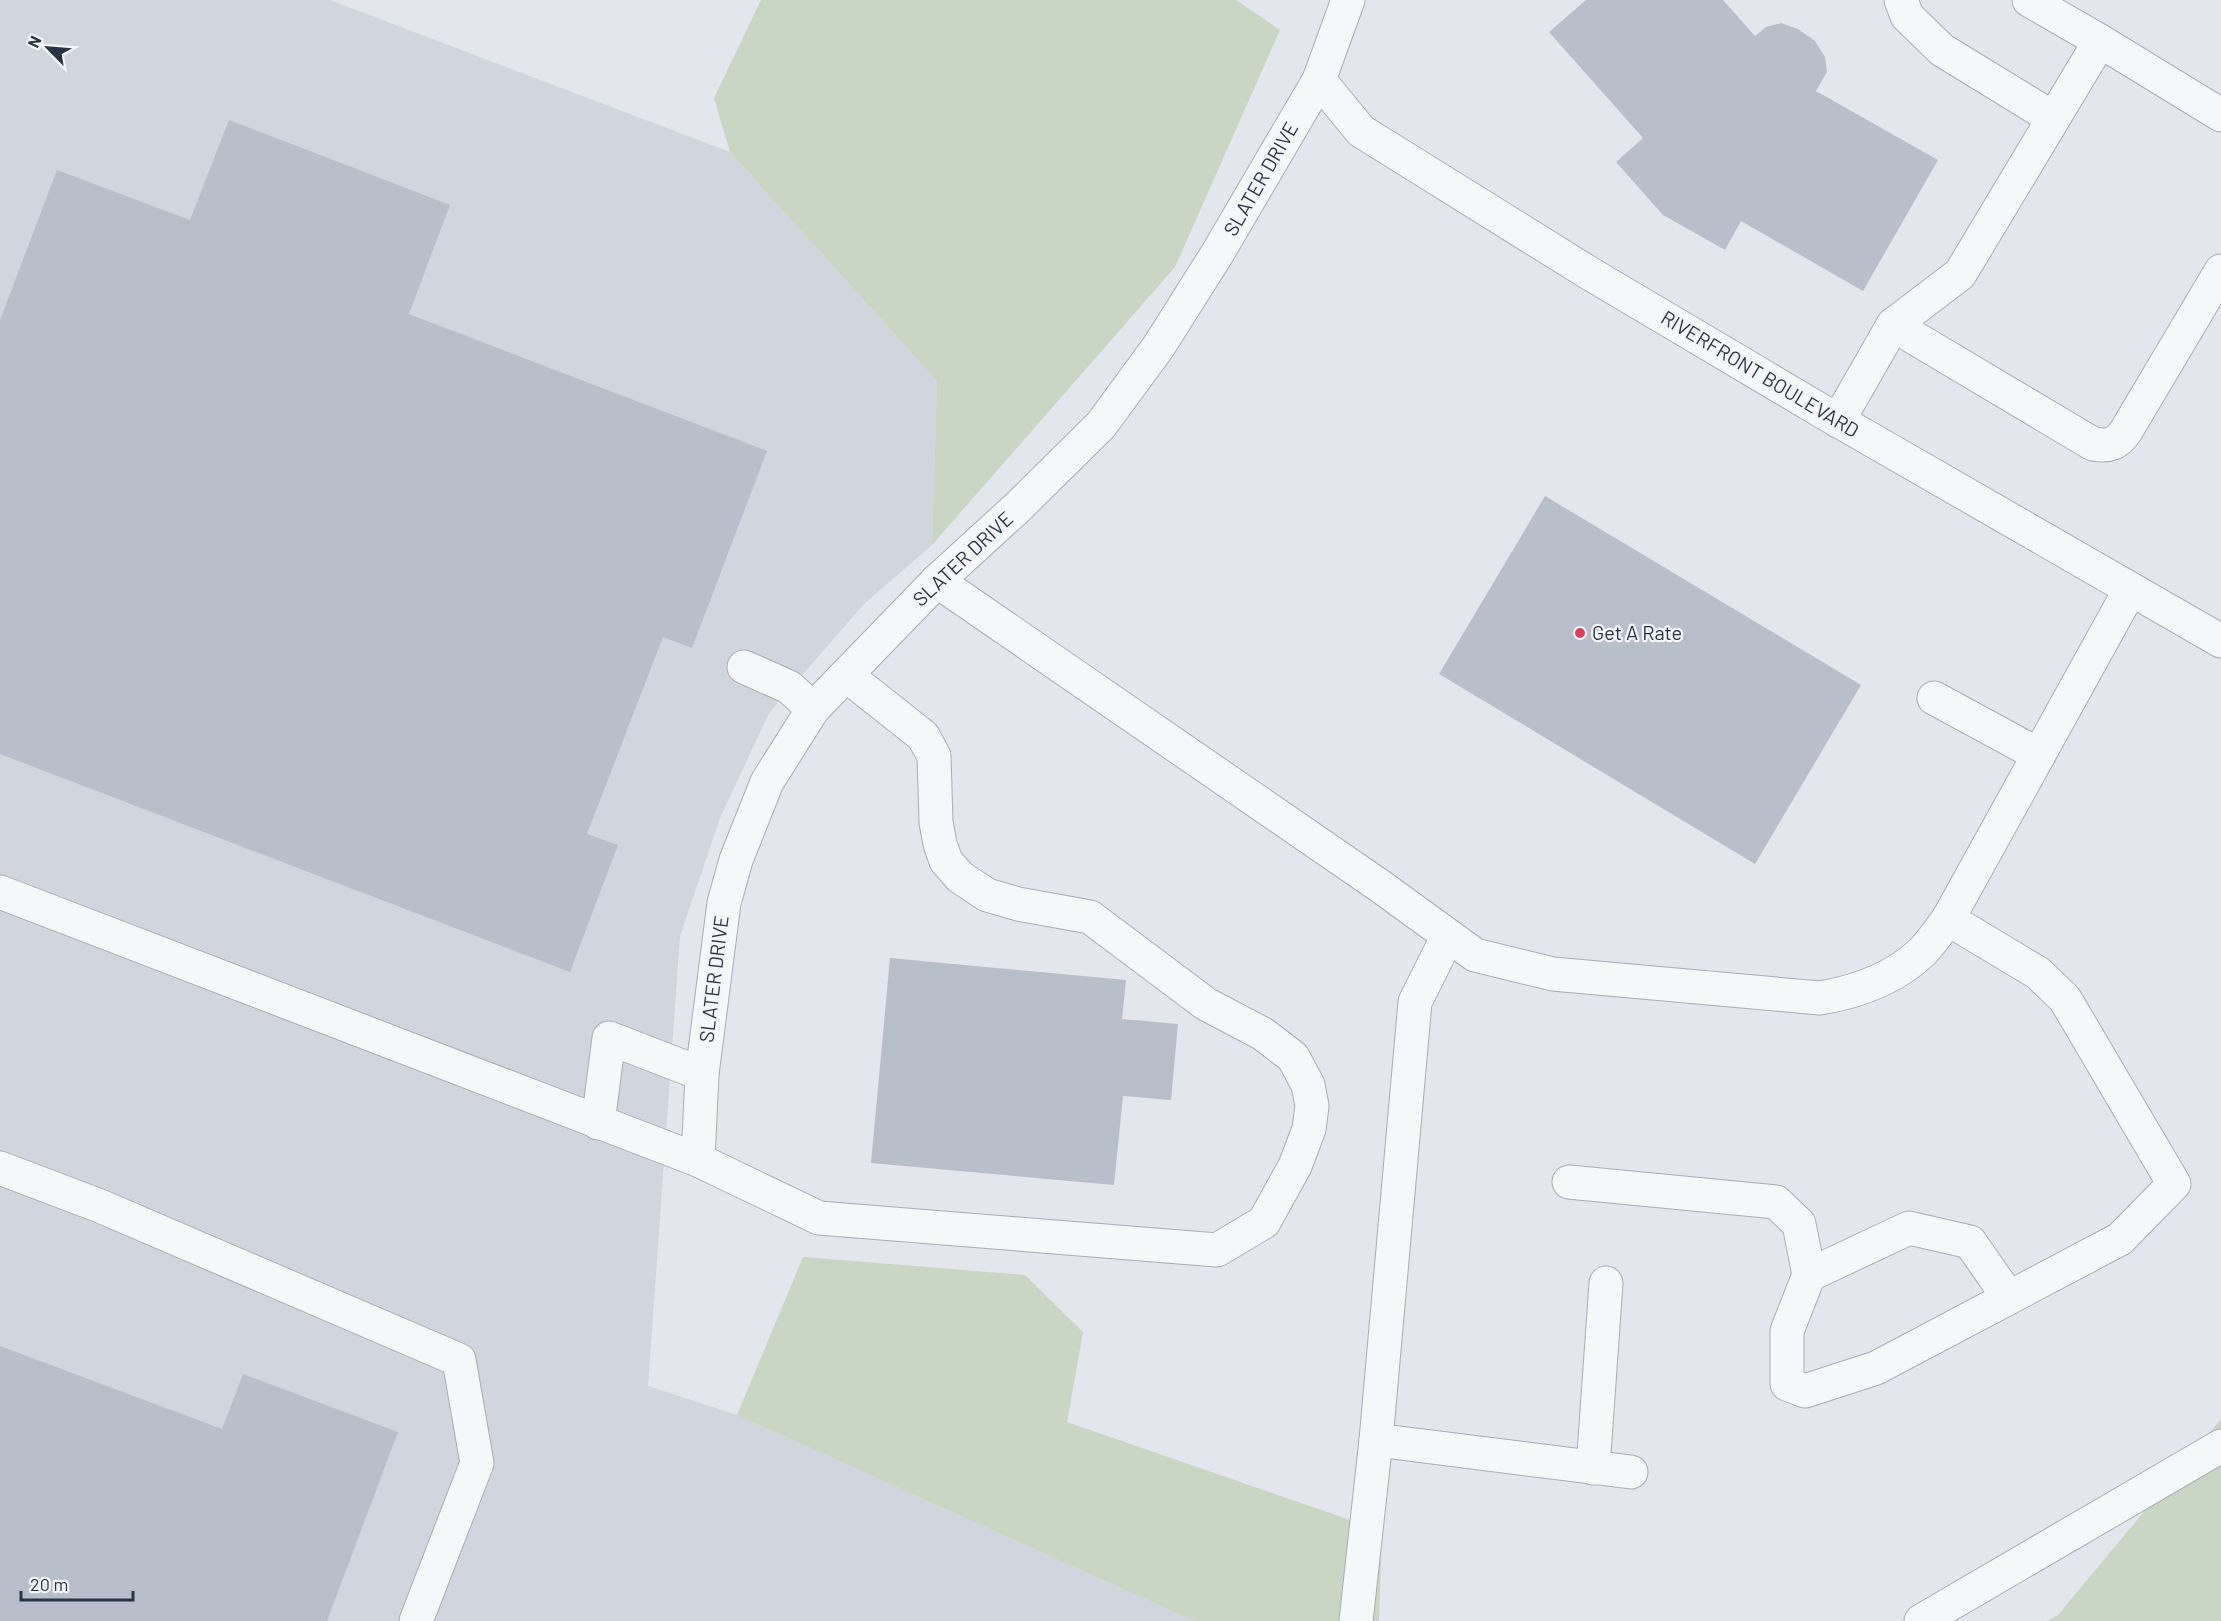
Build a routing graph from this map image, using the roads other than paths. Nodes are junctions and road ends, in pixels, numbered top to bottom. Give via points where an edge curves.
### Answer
1 (1348, 0) edge
2 (1901, 0) edge
3 (2028, 0) edge
4 (2100, 41) junction
5 (1319, 80) junction
6 (2221, 115) edge
7 (2053, 118) junction
8 (2221, 271) edge
9 (1893, 325) junction
10 (1838, 421) junction
11 (937, 581) junction
12 (2130, 590) junction
13 (2221, 641) edge
14 (744, 667) dead end
15 (846, 675) junction
16 (1934, 698) dead end
17 (813, 709) junction
18 (2038, 755) junction
19 (0, 892) edge
20 (1948, 919) junction
21 (1448, 936) junction
22 (702, 1074) junction
23 (597, 1123) junction
24 (698, 1160) junction
25 (0, 1168) edge
26 (1569, 1182) dead end
27 (1809, 1275) junction
28 (1606, 1283) dead end
29 (2009, 1298) junction
30 (1376, 1440) junction
31 (2221, 1446) edge
32 (1593, 1468) junction
33 (1631, 1472) dead end
34 (416, 1621) edge
35 (1356, 1621) edge
36 (1921, 1621) edge

1 - 5 street, SLATER DRIVE
2 - 7 street via 1907,16 1942,50
3 - 4 street
4 - 6 street
4 - 7 street
5 - 10 street, RIVERFRONT BOULEVARD via 1361,131
5 - 11 street, SLATER DRIVE via 1159,346 1101,425
7 - 9 street via 1960,274
8 - 9 street via 2127,431 2110,445 2093,444
9 - 10 street
10 - 12 street, RIVERFRONT BOULEVARD
11 - 15 street, SLATER DRIVE
11 - 21 street
12 - 13 street, RIVERFRONT BOULEVARD
12 - 18 street
14 - 17 street via 789,687
15 - 17 street, SLATER DRIVE
15 - 24 street via 929,744 934,756 940,844 946,861 960,877 987,895 1090,917 1206,1004 1263,1034 1293,1057 1308,1085 1312,1106 1309,1129 1295,1166 1264,1222 1216,1250 819,1218
16 - 18 street
17 - 22 street, SLATER DRIVE via 767,782 736,860 724,903
18 - 20 street
19 - 23 street
20 - 21 street via 1922,952 1898,970 1847,994 1820,998 1552,974 1475,955
20 - 29 street via 2038,973 2065,999 2174,1185 2120,1239
21 - 30 street via 1415,1002
22 - 23 street via 609,1038
22 - 24 street, SLATER DRIVE
23 - 24 street
25 - 34 street via 100,1206 459,1360 477,1462
26 - 27 street via 1776,1202 1799,1224
27 - 29 street via 1909,1228 1970,1242
27 - 29 street via 1787,1330 1787,1384 1805,1391 1876,1368
28 - 32 street
30 - 32 street
30 - 35 street
31 - 36 street
32 - 33 street

